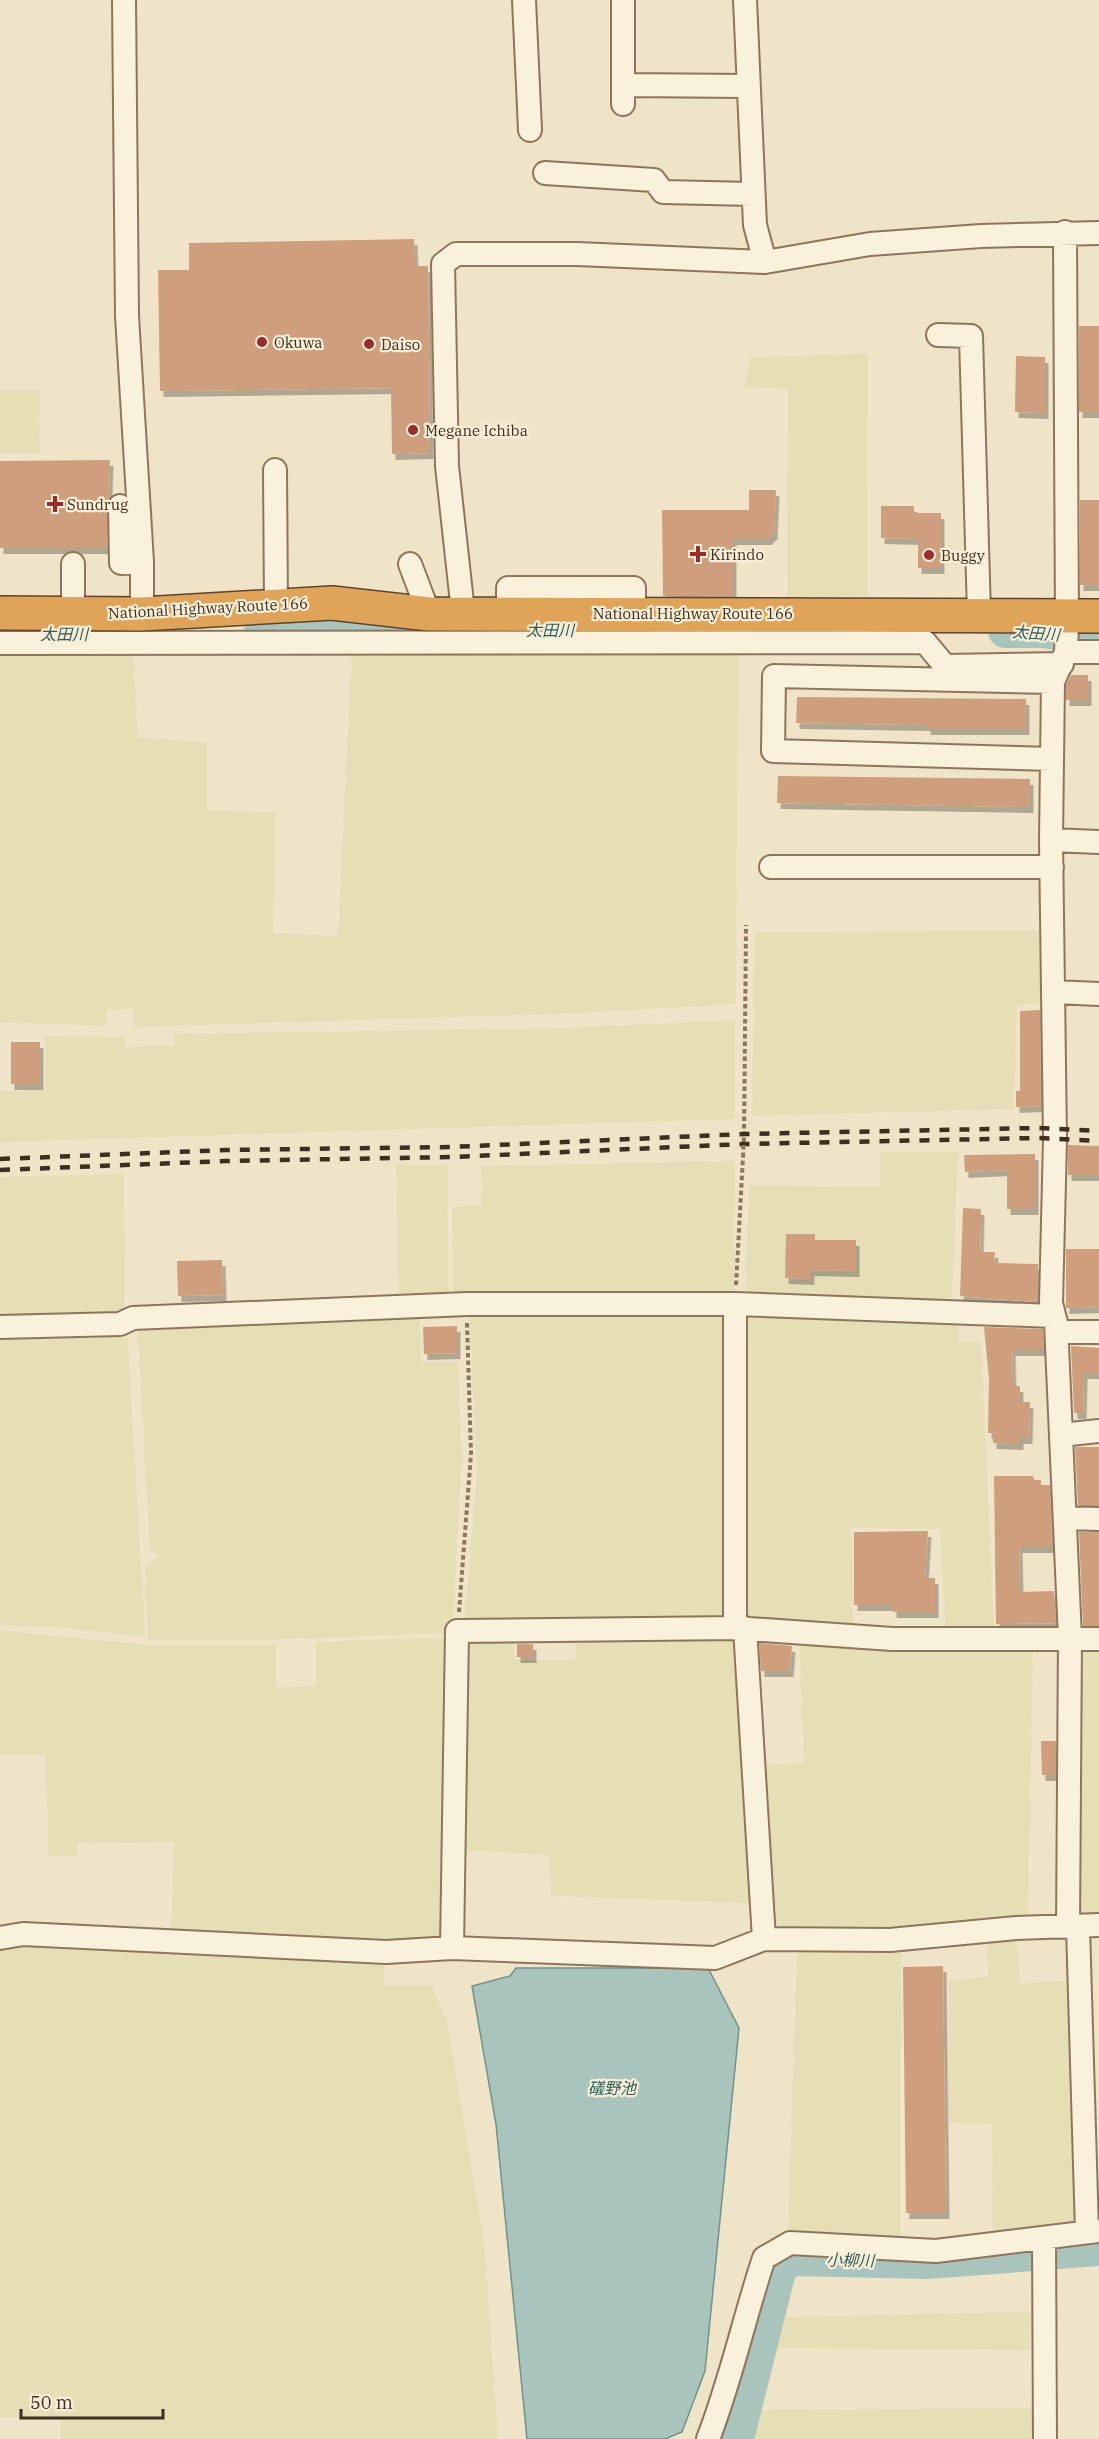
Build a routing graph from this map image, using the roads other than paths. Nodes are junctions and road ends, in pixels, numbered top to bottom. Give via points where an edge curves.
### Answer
1 (124, 0) edge
2 (524, 0) edge
3 (623, 0) edge
4 (745, 0) edge
5 (748, 86) junction
6 (530, 130) dead end
7 (545, 173) dead end
8 (753, 194) junction
9 (1065, 232) junction
10 (1099, 233) edge
11 (765, 262) junction
12 (938, 335) dead end
13 (275, 470) dead end
14 (120, 506) dead end
15 (142, 562) junction
16 (73, 564) dead end
17 (410, 564) dead end
18 (276, 605) junction
19 (463, 612) junction
20 (0, 613) edge
21 (73, 613) junction
22 (142, 614) junction
23 (429, 614) junction
24 (979, 614) junction
25 (1099, 616) edge
26 (1067, 619) junction
27 (0, 643) edge
28 (1099, 652) edge
29 (1062, 661) junction
30 (1052, 759) junction
31 (1052, 840) junction
32 (1099, 842) edge
33 (771, 867) dead end
34 (1052, 867) junction
35 (1054, 992) junction
36 (1099, 994) edge
37 (735, 1304) junction
38 (1055, 1324) junction
39 (0, 1327) edge
40 (1099, 1332) edge
41 (1099, 1431) edge
42 (1061, 1435) junction
43 (1065, 1518) junction
44 (1099, 1519) edge
45 (740, 1628) junction
46 (1070, 1638) junction
47 (1099, 1639) edge
48 (1082, 1926) edge
49 (0, 1938) edge
50 (764, 1939) junction
51 (452, 1948) junction
52 (1093, 2232) edge
53 (1044, 2239) junction
54 (708, 2439) edge
55 (1045, 2439) edge

1 - 15 street via 127,316
2 - 6 street
3 - 5 street via 623,94
4 - 5 street
5 - 8 street
7 - 8 street via 654,180 663,192
8 - 11 street via 755,225
9 - 10 street
9 - 11 street via 870,244
9 - 26 street
11 - 19 street via 577,254 456,254 443,264 447,465
12 - 24 street via 971,336
13 - 18 street
14 - 15 street via 121,563
15 - 22 street
16 - 21 street
17 - 23 street
18 - 22 highway, National Highway Route 166
18 - 23 highway, National Highway Route 166 via 332,603
19 - 23 highway, National Highway Route 166
19 - 24 highway, National Highway Route 166 via 508,612 634,600
20 - 21 highway, National Highway Route 166
21 - 22 highway, National Highway Route 166
24 - 26 highway, National Highway Route 166
25 - 26 highway, National Highway Route 166
26 - 29 street
27 - 29 street via 925,642 945,666
28 - 29 street
29 - 30 street
29 - 30 street via 774,676 773,751
30 - 31 street
31 - 32 street
31 - 34 street
33 - 34 street
34 - 35 street
35 - 36 street
35 - 38 street
37 - 38 street
37 - 39 street via 467,1304
37 - 45 street
38 - 40 street
38 - 42 street
41 - 42 street
42 - 43 street
43 - 44 street
43 - 46 street
45 - 46 street via 892,1639
45 - 50 street
45 - 51 street via 457,1631
46 - 47 street
46 - 48 street
48 - 50 street via 890,1940
48 - 52 street
49 - 51 street via 23,1934 386,1952
50 - 51 street via 715,1958
52 - 53 street
53 - 54 street via 936,2251 790,2243 764,2258
53 - 55 street

